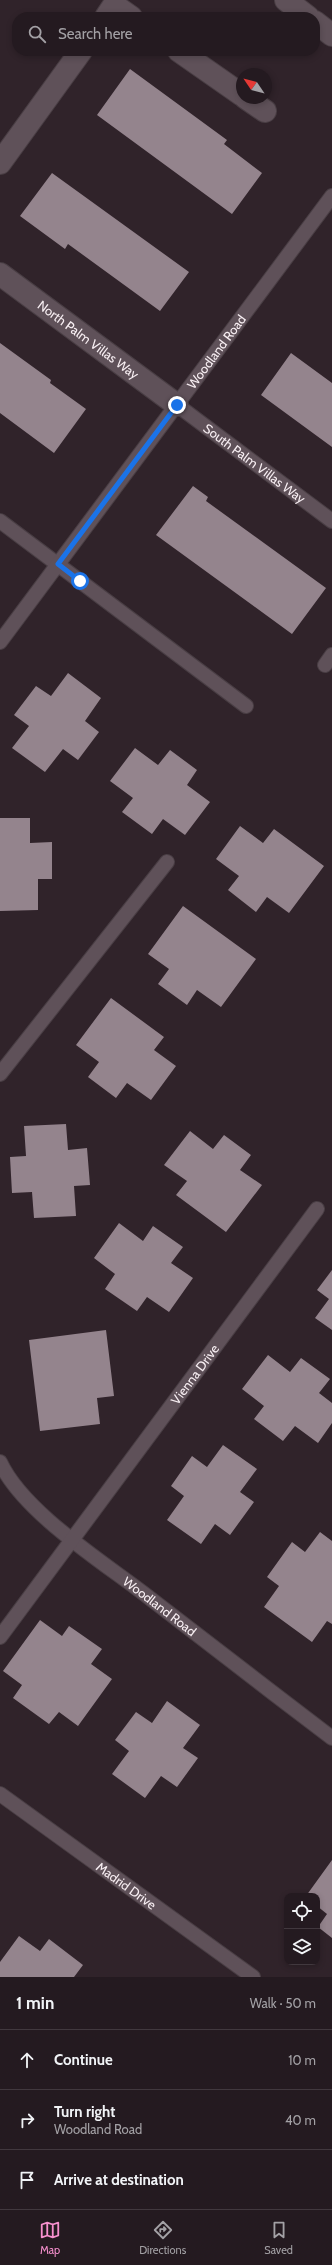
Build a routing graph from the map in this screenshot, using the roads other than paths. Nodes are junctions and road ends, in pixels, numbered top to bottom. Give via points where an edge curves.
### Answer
1 (286, 0) edge
2 (109, 12) edge
3 (124, 12) edge
4 (302, 12) edge
5 (320, 26) edge
6 (332, 35) edge
7 (77, 56) edge
8 (186, 56) edge
9 (236, 91) edge
10 (255, 104) edge
11 (265, 111) dead end
12 (0, 163) edge
13 (332, 196) edge
14 (0, 274) edge
15 (177, 405) junction
16 (0, 521) edge
17 (332, 521) edge
18 (58, 564) junction
19 (0, 642) edge
20 (246, 706) dead end
21 (167, 862) dead end
22 (0, 1074) edge
23 (317, 1209) dead end
24 (0, 1462) edge
25 (72, 1538) junction
26 (0, 1637) edge
27 (331, 1735) edge
28 (0, 1794) edge
29 (253, 1977) edge

1 - 4 street
2 - 3 street via 114,5
5 - 6 street
7 - 12 street
8 - 9 street
10 - 11 street
13 - 15 lane, Woodland Road
14 - 15 street, North Palm Villas Way
15 - 17 lane, South Palm Villas Way
15 - 18 lane, Woodland Road
16 - 18 lane
18 - 19 lane, Woodland Road
18 - 20 lane
21 - 22 lane
23 - 25 lane, Vienna Drive
24 - 25 lane, Woodland Road via 6,1476 19,1492
25 - 26 lane
25 - 27 lane, Woodland Road
28 - 29 lane, Madrid Drive

